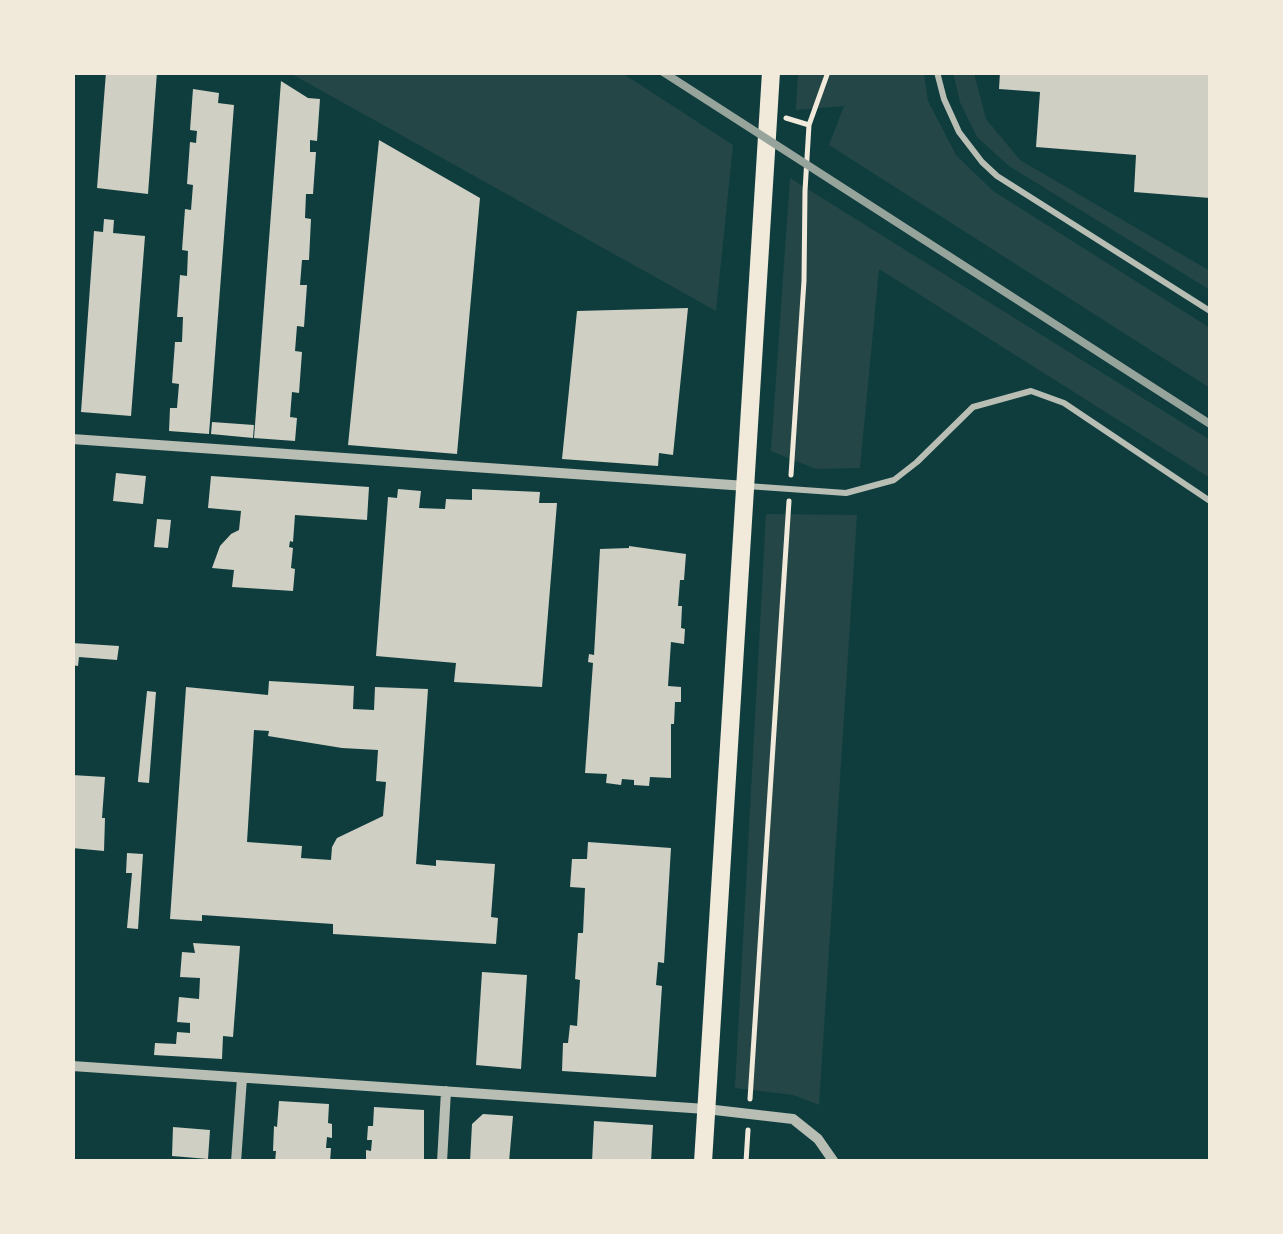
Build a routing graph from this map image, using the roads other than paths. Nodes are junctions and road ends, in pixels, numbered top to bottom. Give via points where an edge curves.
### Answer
1 (771, 72) edge
2 (937, 72) edge
3 (1210, 311) edge
4 (72, 439) edge
5 (746, 486) junction
6 (1210, 501) edge
7 (72, 1066) edge
8 (242, 1078) junction
9 (446, 1091) junction
10 (706, 1109) junction
11 (236, 1162) edge
12 (442, 1162) edge
13 (702, 1162) edge
14 (834, 1162) edge

1 - 5 main road
2 - 3 lane via 959,132 997,176
4 - 5 street
5 - 6 lane via 846,493 894,480 974,407 1031,391 1064,403
5 - 10 main road
7 - 8 street
8 - 9 street
8 - 11 street
9 - 10 street
9 - 12 street
10 - 13 main road
10 - 14 street via 793,1119

